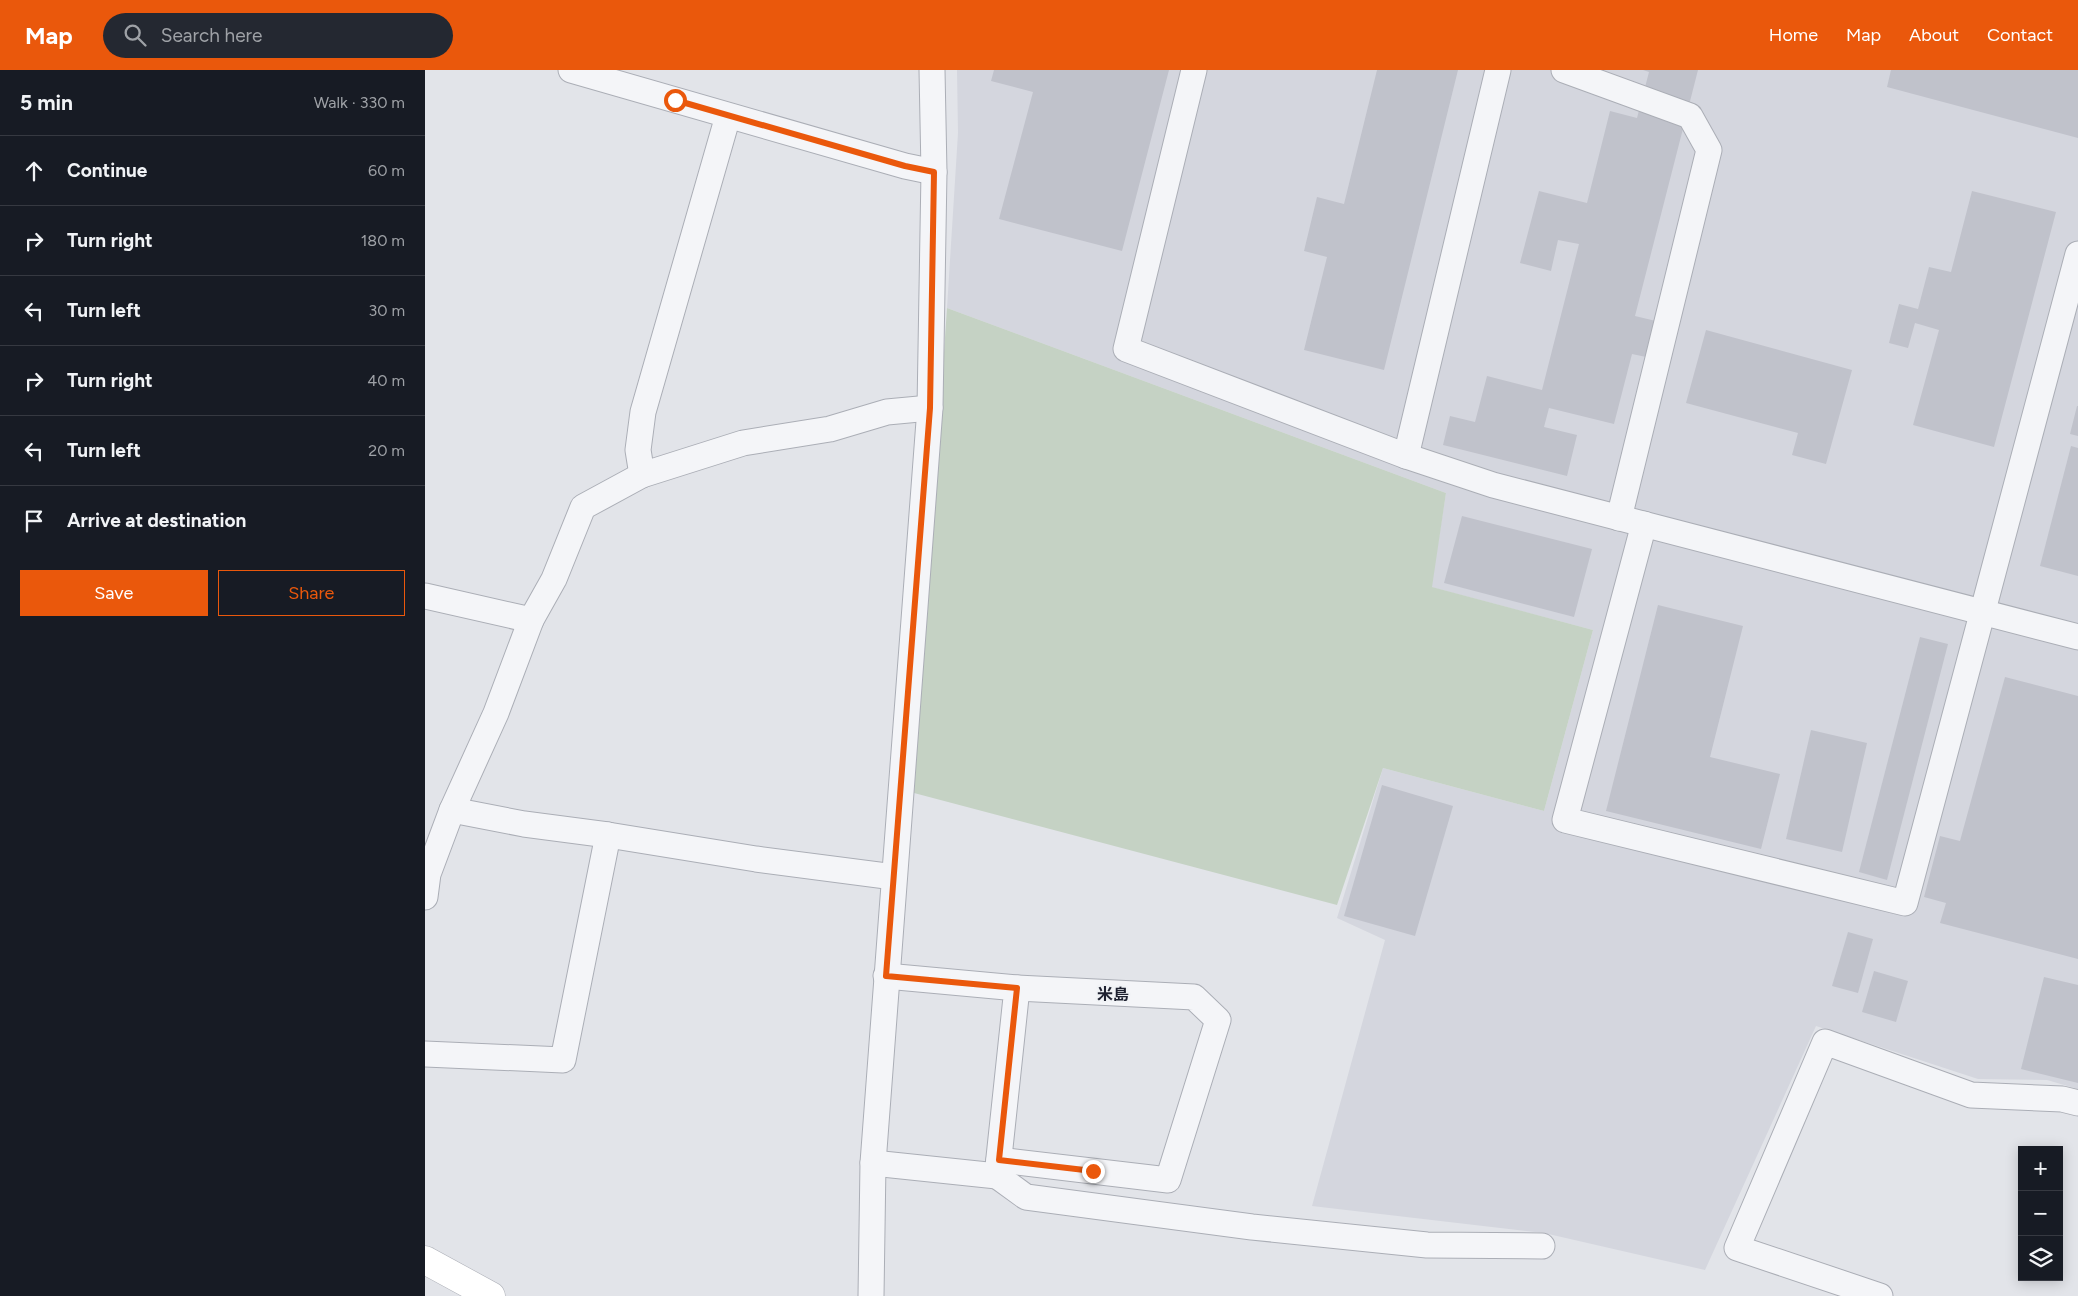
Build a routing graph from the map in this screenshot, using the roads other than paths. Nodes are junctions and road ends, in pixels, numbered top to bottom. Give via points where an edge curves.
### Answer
1 (571, 70) edge
2 (932, 70) edge
3 (1194, 70) edge
4 (1498, 70) edge
5 (1564, 70) edge
6 (728, 116) junction
7 (934, 172) junction
8 (2078, 254) edge
9 (930, 408) junction
10 (1407, 456) junction
11 (642, 475) junction
12 (1619, 518) junction
13 (1644, 524) junction
14 (425, 596) edge
15 (1982, 612) junction
16 (531, 620) junction
17 (2078, 637) edge
18 (451, 810) junction
19 (608, 835) junction
20 (894, 877) junction
21 (426, 882) edge
22 (886, 976) junction
23 (1017, 988) junction
24 (425, 1054) edge
25 (2078, 1103) edge
26 (873, 1163) junction
27 (998, 1168) junction
28 (1542, 1246) dead end
29 (425, 1260) edge
30 (491, 1296) edge
31 (871, 1296) edge
32 (1880, 1296) edge

1 - 6 street
2 - 7 street
3 - 10 street via 1126,349
4 - 10 street
5 - 12 street via 1690,116 1709,150
6 - 7 street
6 - 11 street via 643,412 638,450
7 - 9 street
8 - 15 street
9 - 11 street via 887,412 830,429 743,443
9 - 20 street
10 - 12 street via 1493,485
11 - 16 street via 583,507 554,579
12 - 13 street
13 - 15 street
13 - 15 street via 1565,820 1905,903
14 - 16 street
15 - 17 street
16 - 18 street via 496,713
18 - 19 street
18 - 21 street
19 - 20 street
19 - 24 street via 563,1060
20 - 22 street
22 - 23 street
22 - 26 street
23 - 27 street
23 - 27 street via 1194,997 1218,1020 1168,1180
25 - 32 street via 2062,1099 1971,1095 1825,1042 1737,1248
26 - 27 street
26 - 31 street
27 - 28 street via 1026,1197 1035,1199 1252,1227 1427,1245
29 - 30 main road

